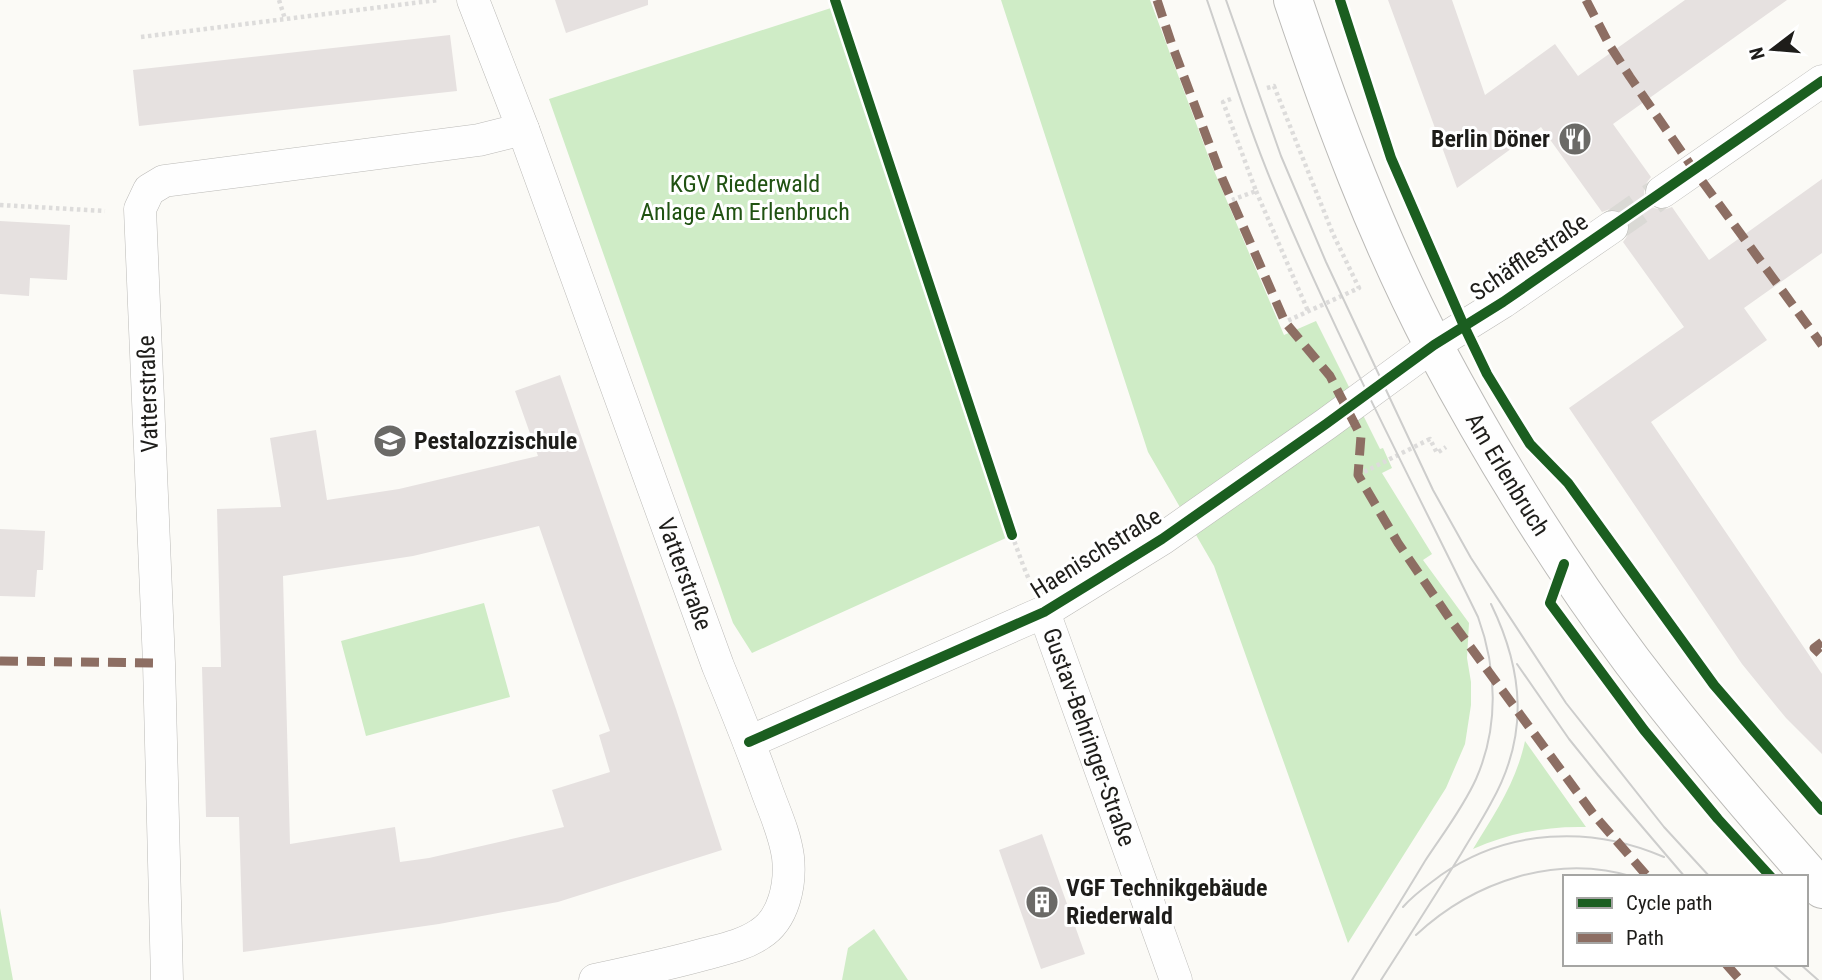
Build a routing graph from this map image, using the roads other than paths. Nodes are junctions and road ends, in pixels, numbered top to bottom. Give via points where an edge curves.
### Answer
1 (473, 0) edge
2 (1293, 0) edge
3 (1822, 81) edge
4 (523, 129) junction
5 (1661, 192) tunnel mouth
6 (1612, 227) tunnel mouth
7 (1434, 345) junction
8 (1044, 612) junction
9 (750, 743) junction
10 (1822, 889) edge
11 (167, 980) edge
12 (595, 980) edge
13 (1177, 980) edge

1 - 4 street, Vatterstraße
2 - 7 main road, Am Erlenbruch via 1350,159
3 - 5 street
4 - 9 street, Vatterstraße
4 - 11 street, Vatterstraße via 479,140 164,181 149,190 141,209
6 - 7 street, Schäfflestraße
7 - 8 street, Haenischstraße via 1162,539
7 - 10 main road, Am Erlenbruch via 1529,512 1632,661
8 - 9 street, Haenischstraße
8 - 13 street, Gustav-Behringer-Straße
9 - 12 street via 788,859 785,899 776,918 763,933 746,942

